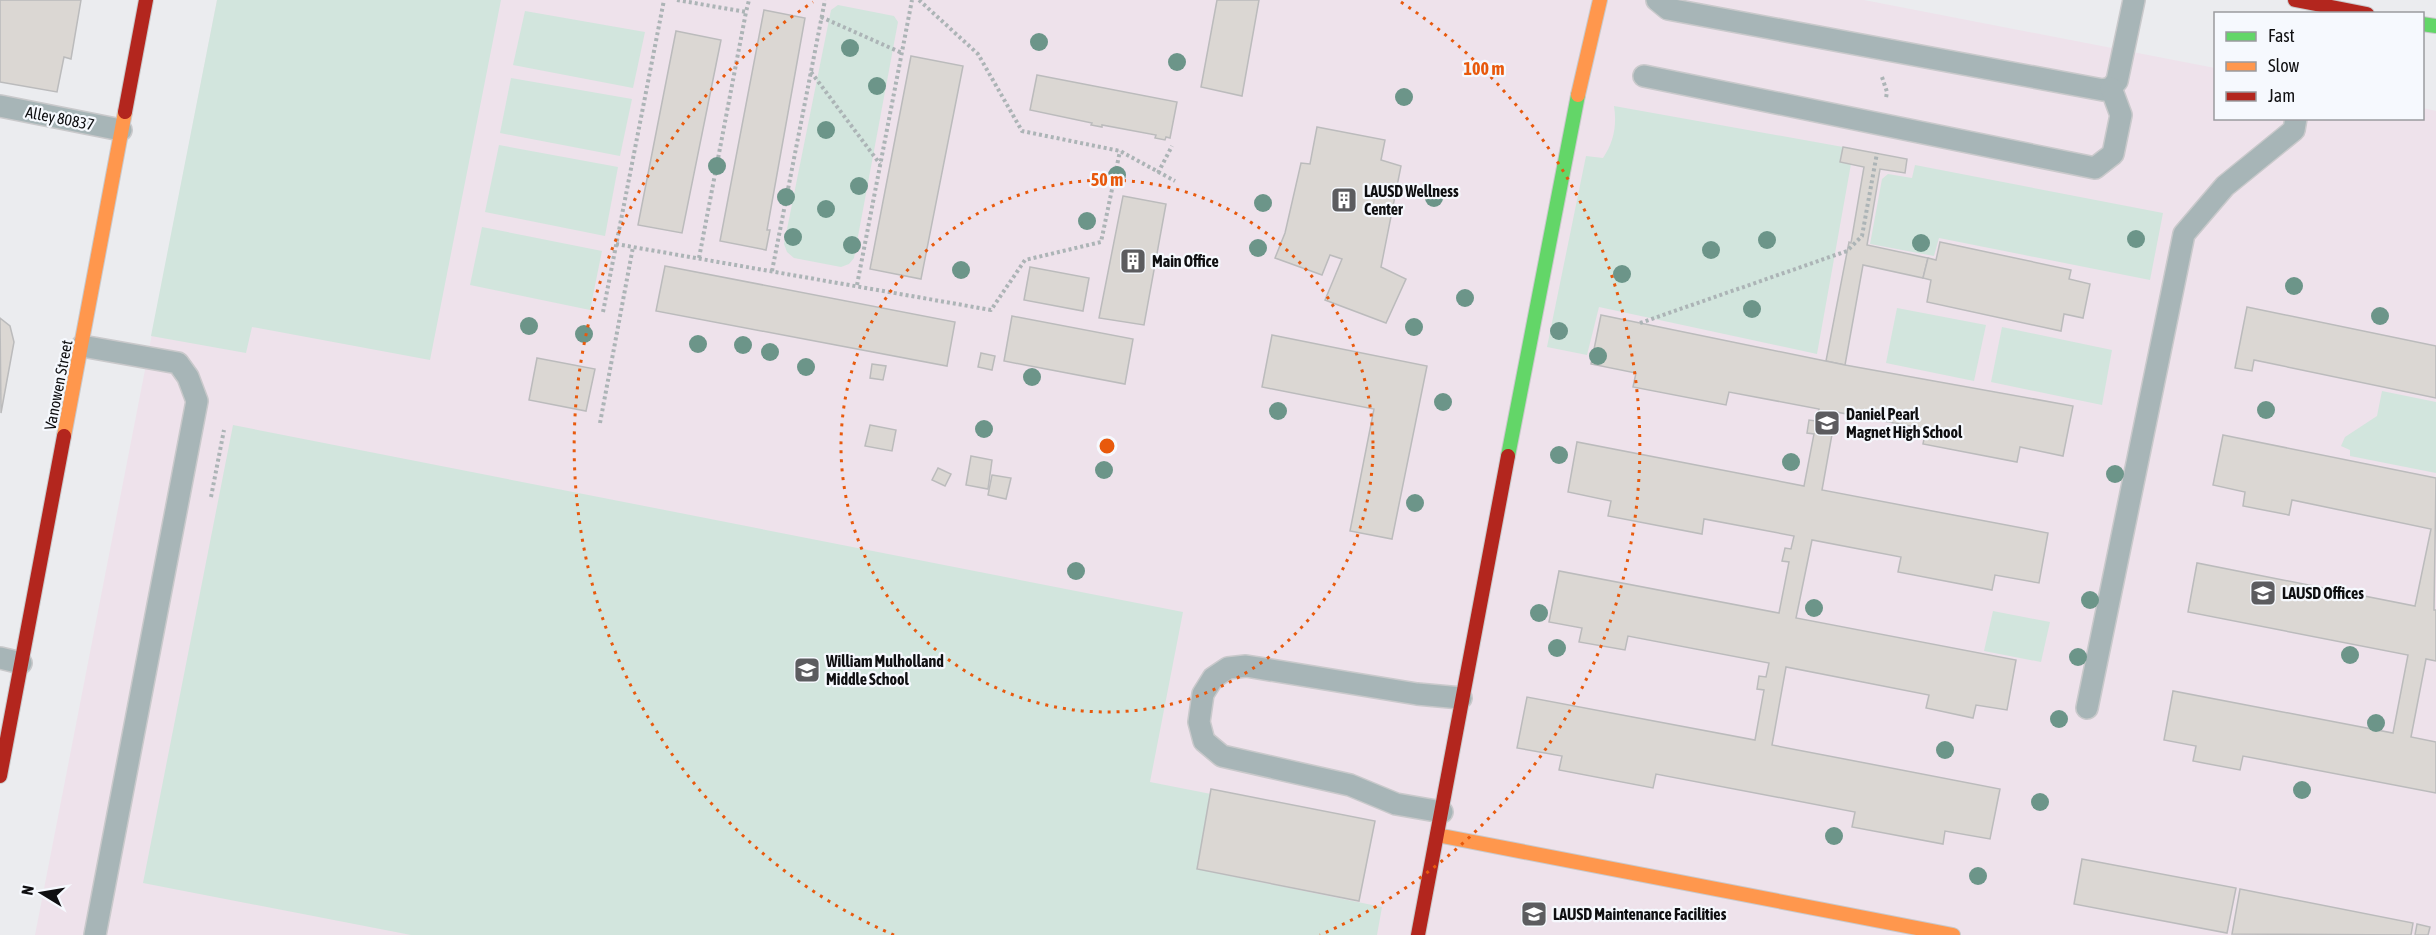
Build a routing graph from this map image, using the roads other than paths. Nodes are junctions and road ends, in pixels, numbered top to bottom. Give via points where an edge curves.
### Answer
1 (146, 0) edge
2 (1600, 0) edge
3 (1657, 0) edge
4 (2134, 0) edge
5 (2295, 0) edge
6 (2317, 9) edge
7 (2347, 12) edge
8 (1644, 76) dead end
9 (2111, 88) junction
10 (0, 106) edge
11 (2296, 120) edge
12 (121, 130) junction
13 (82, 346) junction
14 (0, 658) edge
15 (21, 663) junction
16 (1461, 698) junction
17 (2086, 708) dead end
18 (0, 776) edge
19 (1442, 812) junction
20 (1437, 835) junction
21 (95, 935) edge
22 (1418, 935) edge
23 (1953, 935) edge

1 - 12 street, Vanowen Street
2 - 16 street
3 - 9 lane via 1668,9 2103,90
4 - 9 lane via 2117,81
5 - 6 street
6 - 7 street
8 - 9 lane via 2095,168 2113,154 2121,115
10 - 12 lane, Alley 80837
11 - 17 lane via 2294,130 2225,186 2184,234
12 - 13 street, Vanowen Street
13 - 15 street, Vanowen Street
13 - 21 lane via 178,363 197,401
14 - 15 lane
15 - 18 street, Vanowen Street
16 - 19 street
16 - 19 lane via 1246,666 1228,668 1213,678 1203,694 1199,722 1204,741 1222,756 1350,785 1396,804
19 - 20 street
20 - 22 street
20 - 23 street

